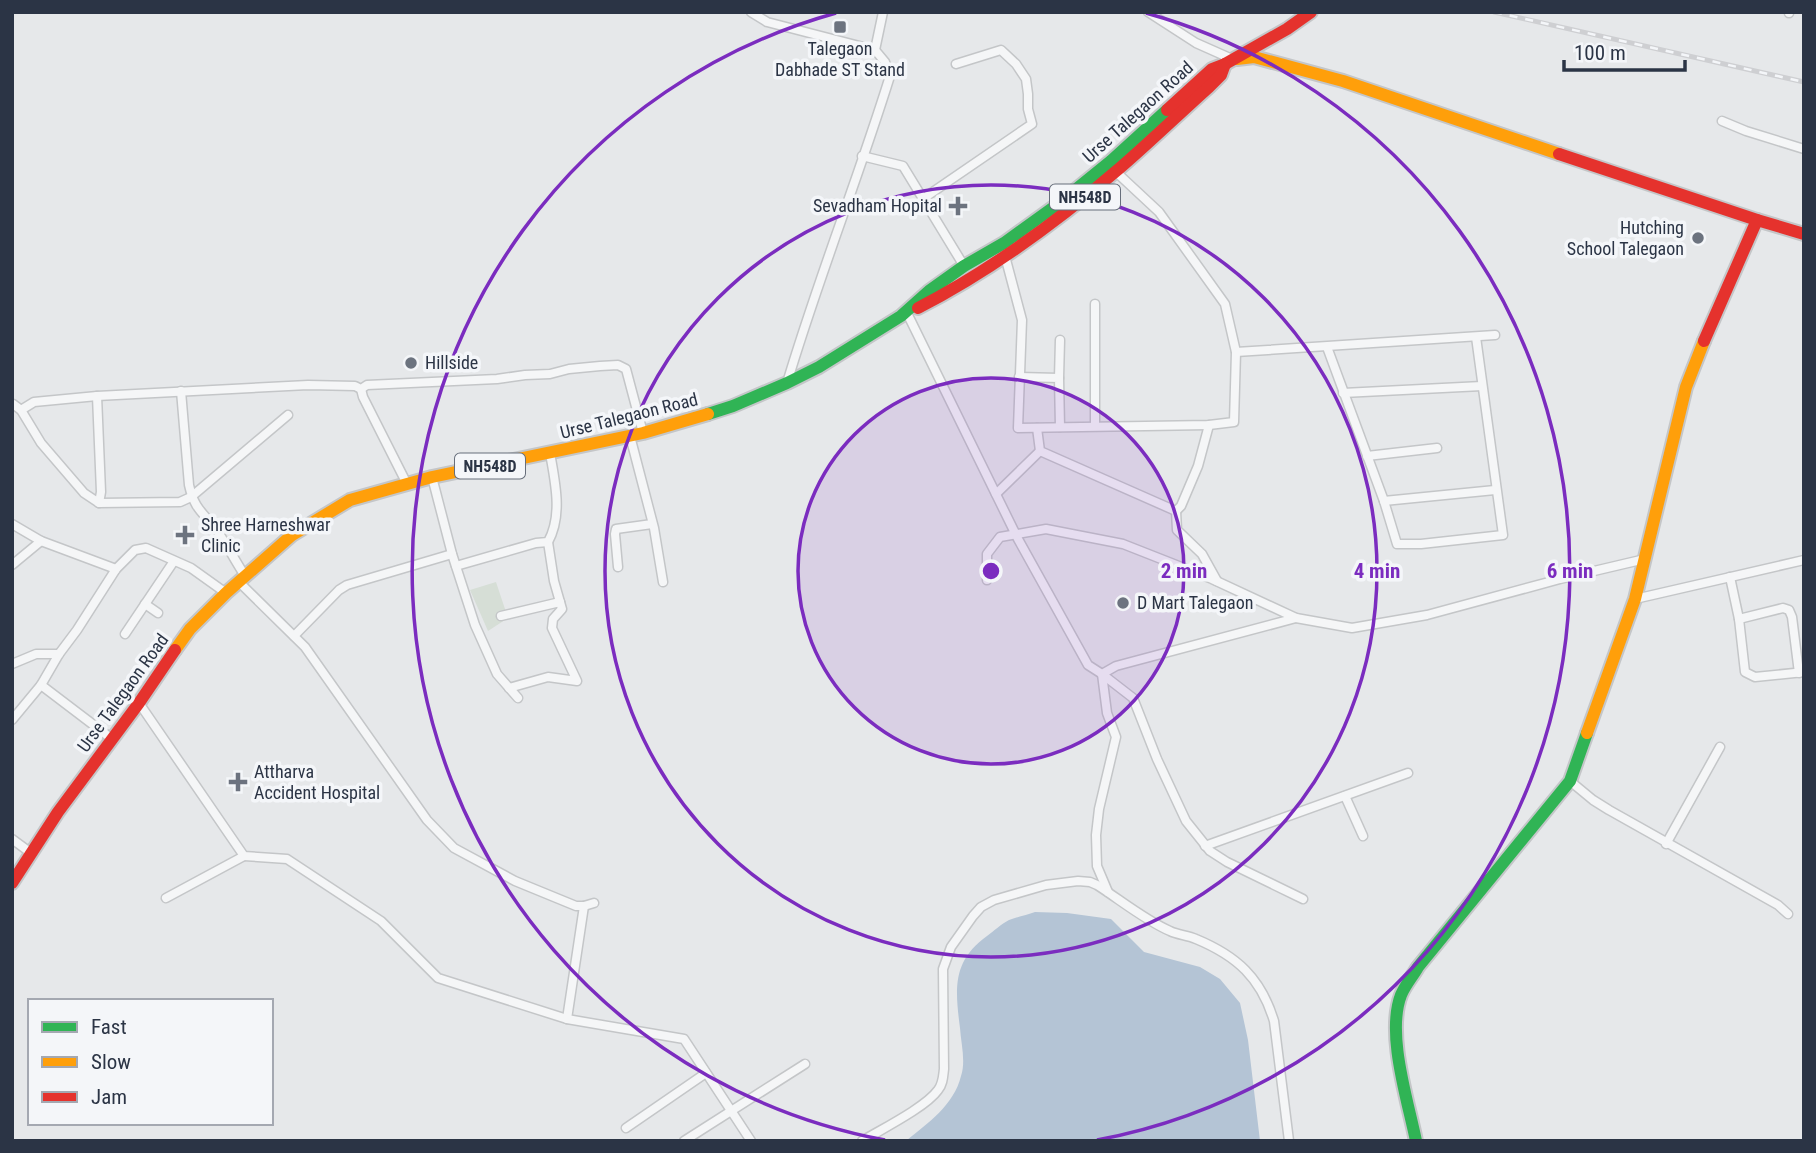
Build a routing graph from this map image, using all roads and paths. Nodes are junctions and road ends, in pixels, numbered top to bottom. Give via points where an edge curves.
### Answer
1 (751, 12) edge
2 (883, 12) edge
3 (1148, 12) edge
4 (1311, 12) edge
5 (875, 50) junction
6 (956, 64) dead end
7 (1226, 66) junction
8 (1722, 121) dead end
9 (1804, 149) edge
10 (862, 156) junction
11 (1112, 167) junction
12 (924, 198) junction
13 (1757, 220) junction
14 (1804, 233) edge
15 (1005, 256) junction
16 (964, 266) junction
17 (1095, 304) dead end
18 (904, 315) junction
19 (1495, 335) dead end
20 (1476, 337) junction
21 (1060, 340) dead end
22 (1326, 348) junction
23 (1236, 352) junction
24 (1019, 377) junction
25 (1059, 378) junction
26 (787, 383) junction
27 (1482, 387) junction
28 (361, 388) junction
29 (181, 391) junction
30 (1343, 393) junction
31 (97, 396) junction
32 (17, 407) edge
33 (288, 415) dead end
34 (1209, 425) junction
35 (1095, 426) junction
36 (1060, 427) junction
37 (1037, 428) junction
38 (636, 435) junction
39 (1437, 448) dead end
40 (1040, 451) junction
41 (550, 453) junction
42 (1367, 456) junction
43 (432, 477) junction
44 (407, 485) junction
45 (1495, 490) junction
46 (996, 494) junction
47 (191, 496) junction
48 (1384, 501) junction
49 (99, 503) junction
50 (1176, 511) junction
51 (12, 524) edge
52 (652, 524) junction
53 (1016, 534) junction
54 (41, 541) junction
55 (548, 542) junction
56 (452, 554) junction
57 (1645, 559) junction
58 (1804, 560) edge
59 (174, 561) junction
60 (12, 565) edge
61 (456, 566) junction
62 (618, 567) dead end
63 (116, 569) junction
64 (1730, 577) junction
65 (242, 579) junction
66 (987, 580) dead end
67 (663, 582) dead end
68 (1217, 582) junction
69 (226, 593) junction
70 (1635, 599) junction
71 (560, 602) junction
72 (145, 604) junction
73 (158, 613) dead end
74 (501, 615) dead end
75 (1296, 618) junction
76 (1739, 619) junction
77 (125, 634) dead end
78 (294, 636) junction
79 (59, 654) junction
80 (12, 664) edge
81 (1801, 673) edge
82 (1102, 674) junction
83 (41, 685) junction
84 (509, 688) junction
85 (518, 698) dead end
86 (138, 703) junction
87 (12, 720) edge
88 (112, 738) junction
89 (1720, 747) dead end
90 (1408, 773) dead end
91 (1570, 781) junction
92 (1345, 796) junction
93 (1363, 836) dead end
94 (12, 839) edge
95 (1666, 844) junction
96 (1205, 846) junction
97 (31, 853) junction
98 (244, 856) junction
99 (12, 883) edge
100 (1109, 893) junction
101 (166, 898) dead end
102 (1303, 899) dead end
103 (594, 903) dead end
104 (584, 906) junction
105 (1788, 914) dead end
106 (567, 1019) junction
107 (805, 1064) dead end
108 (706, 1073) junction
109 (731, 1111) junction
110 (626, 1128) dead end
111 (684, 1141) edge
112 (751, 1141) edge
113 (862, 1141) edge
114 (1289, 1141) edge
115 (1416, 1141) edge

1 - 5 street via 767,22
2 - 5 street
3 - 7 street
4 - 7 main road, Urse Talegaon Road / NH548D
5 - 10 street via 890,76
6 - 12 street via 1001,50 1026,79 1032,124
7 - 11 main road, Urse Talegaon Road / NH548D via 1212,69
7 - 13 main road via 1254,57 1343,81
8 - 9 street
10 - 12 street via 903,166
10 - 26 street
11 - 15 main road, NH548D via 1063,215
11 - 16 main road, Urse Talegaon Road / NH548D
11 - 23 street via 1159,212 1225,304
12 - 16 street
13 - 14 main road
13 - 57 main road via 1686,387
15 - 18 main road, NH548D
15 - 24 street via 1022,320
16 - 18 main road, Urse Talegaon Road / NH548D
17 - 35 street
18 - 26 main road, Urse Talegaon Road / NH548D
18 - 46 street
19 - 20 street
20 - 22 street
20 - 27 street
21 - 25 street
22 - 23 street
22 - 30 street
23 - 34 street via 1234,422
24 - 25 street
24 - 37 street via 1018,428
25 - 36 street
26 - 38 main road, Urse Talegaon Road / NH548D via 733,406
27 - 30 street
27 - 45 street
28 - 29 street via 308,384
28 - 38 street via 618,365 626,369
28 - 44 street
29 - 31 street
29 - 47 street
30 - 42 street
31 - 32 street
31 - 49 street
32 - 49 street via 41,443 84,493
33 - 47 street
34 - 35 street
34 - 50 street via 1198,466
35 - 36 street
36 - 37 street
37 - 40 street
38 - 41 main road, Urse Talegaon Road / NH548D
38 - 52 street
39 - 42 street
40 - 46 street
40 - 50 street
41 - 43 main road, Urse Talegaon Road / NH548D
41 - 55 street via 556,517
42 - 48 street
43 - 44 main road, Urse Talegaon Road / NH548D
43 - 56 street
44 - 65 main road, Urse Talegaon Road / NH548D via 350,500 292,535
45 - 48 street
45 - 48 street via 1503,536 1397,544
46 - 53 street
47 - 49 street via 180,502
47 - 65 street via 217,530
50 - 68 street via 1177,530 1202,554
51 - 54 street
52 - 62 street via 616,529
52 - 67 street
53 - 66 street via 1000,537 987,554
53 - 68 street via 1046,529 1123,544
53 - 82 street via 1088,665
54 - 60 street
54 - 63 street
55 - 61 street
55 - 71 street
56 - 61 street
56 - 78 street via 347,585
57 - 70 main road
57 - 75 street via 1427,615 1364,626
58 - 64 street
59 - 63 street via 146,548 135,550
59 - 69 street
59 - 72 street
61 - 84 street via 489,658
63 - 79 street
64 - 70 street
64 - 76 street
65 - 69 main road, Urse Talegaon Road / NH548D
65 - 78 street
68 - 75 street
69 - 86 main road, Urse Talegaon Road / NH548D via 190,629
70 - 91 main road
71 - 74 street
71 - 84 street via 562,609 552,628 577,681 548,677
72 - 73 street
72 - 77 street
75 - 82 street via 1116,666
76 - 81 street via 1745,673 1755,677
76 - 81 street via 1789,610
78 - 104 street via 427,820 454,848 515,881
79 - 80 street via 36,654
79 - 83 street
82 - 96 street via 1133,698 1186,821
82 - 100 street via 1107,713 1116,737 1096,835 1097,866
83 - 87 street
83 - 88 street
84 - 85 street
86 - 88 main road, Urse Talegaon Road / NH548D
86 - 98 street
88 - 97 main road, Urse Talegaon Road / NH548D
89 - 95 street
90 - 92 street
91 - 95 street
91 - 115 main road via 1418,967 1401,995 1397,1049
92 - 93 street
92 - 96 street
94 - 97 street
95 - 105 street
96 - 102 street via 1227,862
97 - 99 main road, Urse Talegaon Road / NH548D
98 - 101 street
98 - 106 street via 287,859 381,921 438,978
100 - 113 street via 1078,881 1010,894 981,907 945,961 940,1089
100 - 114 street via 1171,932 1195,938 1232,958 1259,985 1274,1021
103 - 104 street
104 - 106 street
106 - 108 street via 684,1039
107 - 109 street
108 - 109 street
108 - 110 street
109 - 111 street
109 - 112 street

